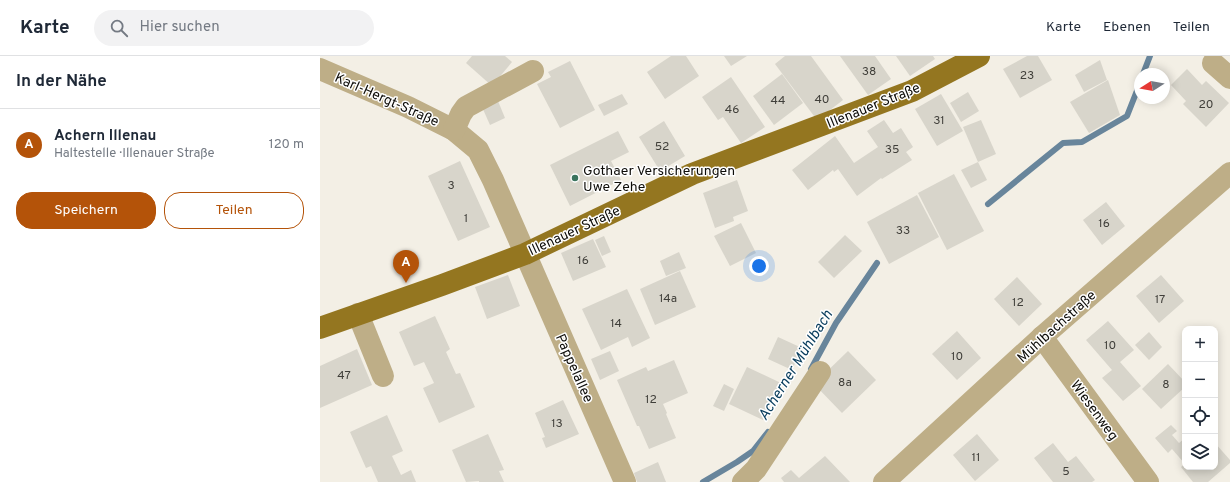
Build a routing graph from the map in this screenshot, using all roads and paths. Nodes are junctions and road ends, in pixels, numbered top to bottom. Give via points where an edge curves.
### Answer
1 (979, 56) edge
2 (1213, 63) dead end
3 (320, 69) edge
4 (533, 71) dead end
5 (1230, 78) edge
6 (454, 130) junction
7 (1230, 173) edge
8 (525, 254) junction
9 (358, 314) junction
10 (320, 328) edge
11 (1042, 337) junction
12 (820, 372) dead end
13 (383, 376) dead end
14 (625, 482) edge
15 (743, 482) edge
16 (884, 482) edge
17 (1148, 482) edge

1 - 8 main road, Illenauer Straße via 912,91 692,174
2 - 5 street
3 - 6 street, Karl-Hergt-Straße
4 - 6 street, Karl-Hergt-Straße via 466,107
6 - 8 street, Karl-Hergt-Straße via 478,150
7 - 11 street, Mühlbachstraße
8 - 9 main road, Illenauer Straße
8 - 14 street, Pappelallee
9 - 10 main road, Illenauer Straße
9 - 13 street
11 - 16 street, Mühlbachstraße
11 - 17 street, Wiesenweg
12 - 15 street via 756,469

